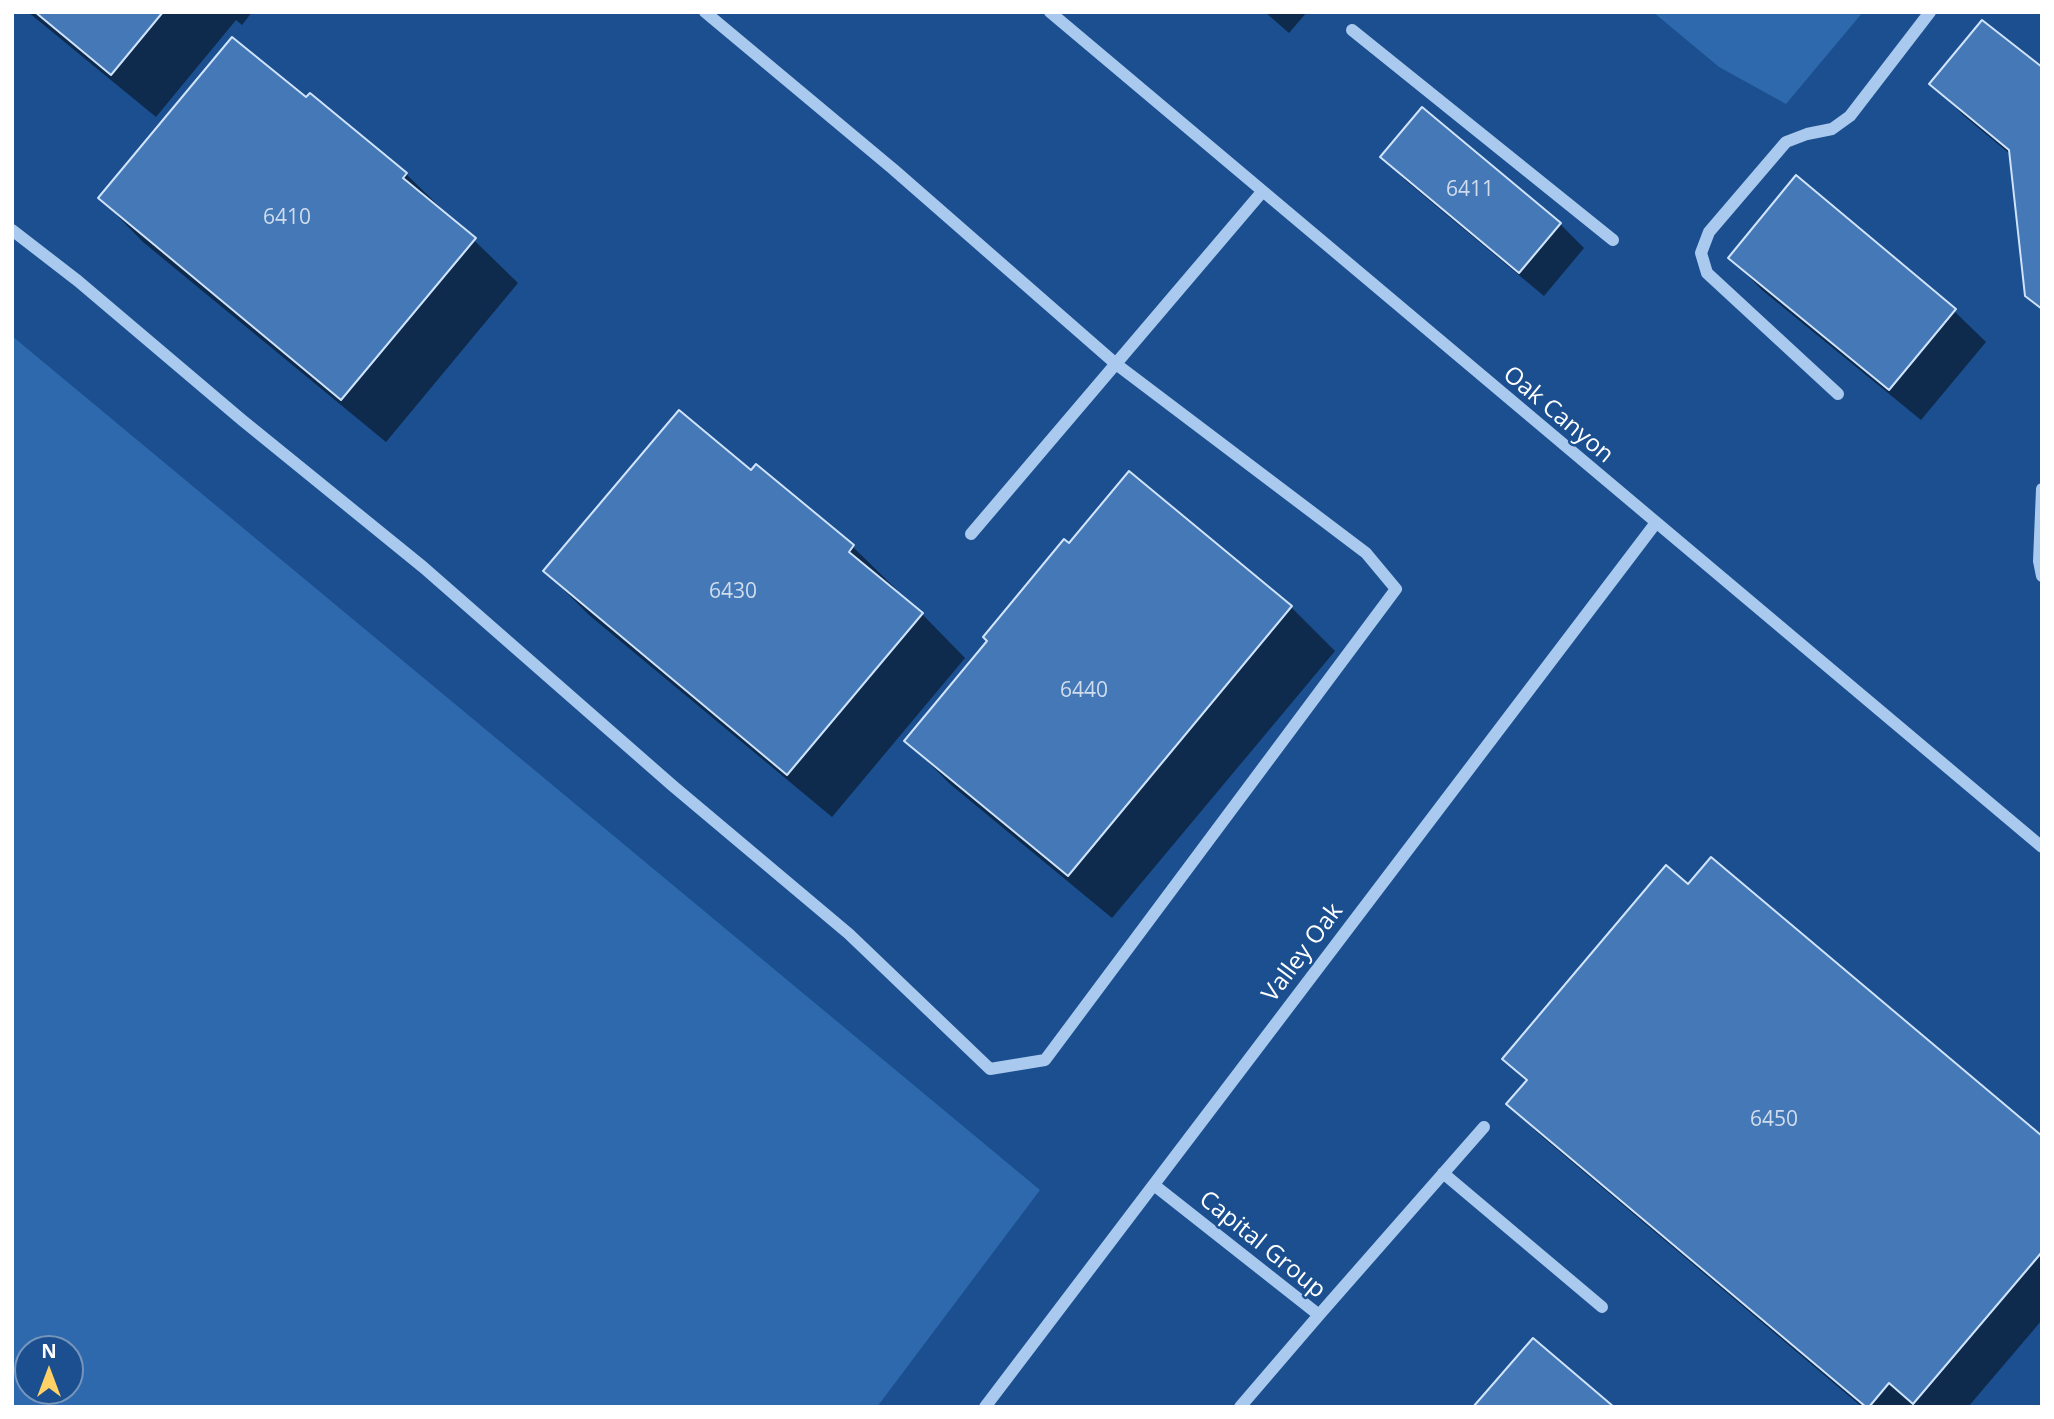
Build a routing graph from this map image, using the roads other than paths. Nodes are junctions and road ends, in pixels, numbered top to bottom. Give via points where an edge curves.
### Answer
1 (705, 12) edge
2 (1049, 12) edge
3 (1930, 12) edge
4 (1352, 30) dead end
5 (1262, 192) junction
6 (12, 230) edge
7 (1613, 240) dead end
8 (1116, 364) junction
9 (1838, 394) dead end
10 (2042, 489) edge
11 (1655, 524) junction
12 (971, 534) dead end
13 (2042, 576) edge
14 (2042, 847) edge
15 (1484, 1127) dead end
16 (1443, 1173) junction
17 (1154, 1185) junction
18 (1602, 1307) dead end
19 (1319, 1315) junction
20 (985, 1407) edge
21 (1240, 1407) edge

1 - 8 street
2 - 5 street, Oak Canyon
3 - 9 street via 1850,116 1832,129 1786,142 1709,232 1701,253 1707,274
4 - 7 street
5 - 8 street
5 - 11 street, Oak Canyon
6 - 8 street via 423,567 849,934 990,1069 1045,1060 1396,589 1366,553
8 - 12 street
10 - 13 street
11 - 14 street, Oak Canyon
11 - 17 street, Valley Oak
15 - 16 street
16 - 18 street
16 - 19 street
17 - 19 street, Capital Group
17 - 20 street, Valley Oak
19 - 21 street, Capital Group

